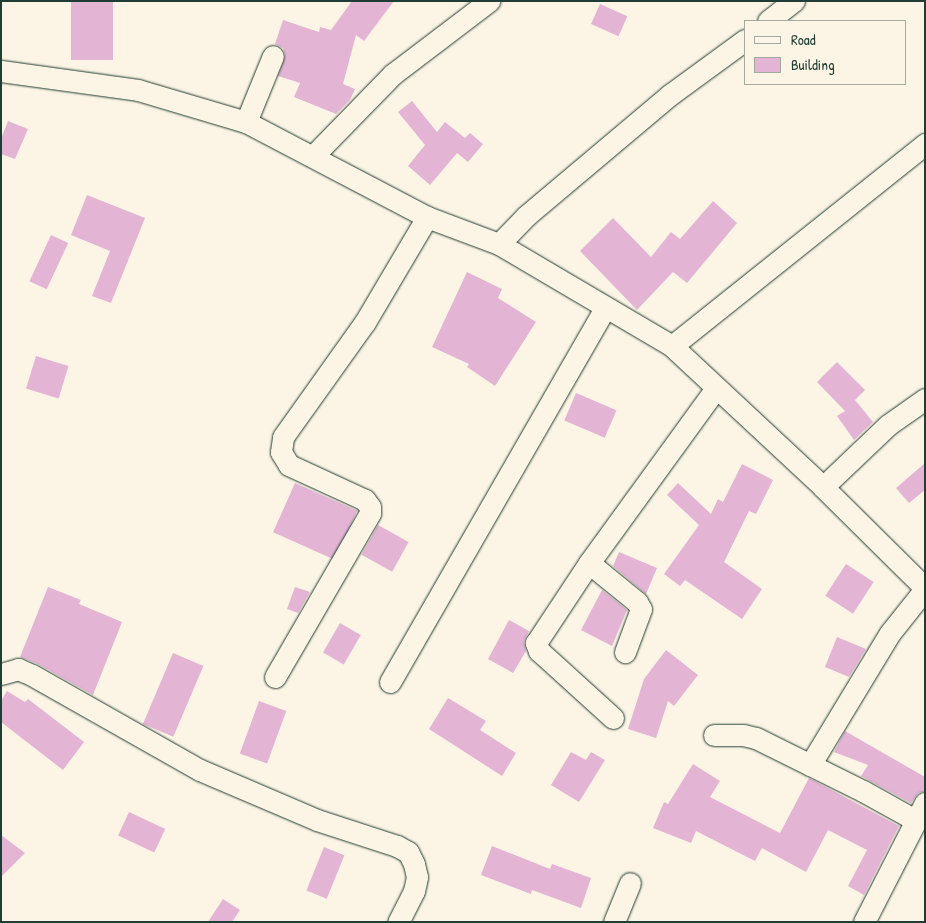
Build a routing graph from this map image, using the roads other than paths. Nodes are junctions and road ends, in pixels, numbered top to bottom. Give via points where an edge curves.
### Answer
1 (489, 1) edge
2 (794, 1) edge
3 (769, 20) edge
4 (744, 41) edge
5 (273, 56) dead end
6 (1, 71) edge
7 (246, 122) junction
8 (925, 144) edge
9 (313, 156) junction
10 (428, 217) junction
11 (499, 244) junction
12 (605, 308) junction
13 (672, 346) junction
14 (716, 388) junction
15 (925, 399) edge
16 (823, 487) junction
17 (589, 562) junction
18 (925, 588) edge
19 (625, 652) dead end
20 (1, 674) edge
21 (275, 676) dead end
22 (390, 682) dead end
23 (613, 718) dead end
24 (714, 735) dead end
25 (810, 765) junction
26 (920, 811) edge
27 (630, 883) dead end
28 (398, 922) edge
29 (614, 922) edge
30 (864, 922) edge

1 - 9 street via 392,74
2 - 3 street
4 - 11 street via 671,94 526,216
5 - 7 street
6 - 7 street via 138,90
7 - 9 street
8 - 13 street
9 - 10 street
10 - 11 street
10 - 21 street via 365,322 283,437 281,452 289,465 365,500 370,513
11 - 12 street
12 - 13 street
12 - 22 street
13 - 14 street
14 - 16 street
14 - 17 street
15 - 16 street via 888,424
16 - 18 street
17 - 19 street via 637,602 641,609
17 - 23 street via 536,643 539,651
18 - 25 street via 890,633
20 - 28 street via 18,669 32,674 200,770 317,820 408,852 417,877 414,891
24 - 25 street via 756,738
25 - 26 street
26 - 30 street
27 - 29 street

